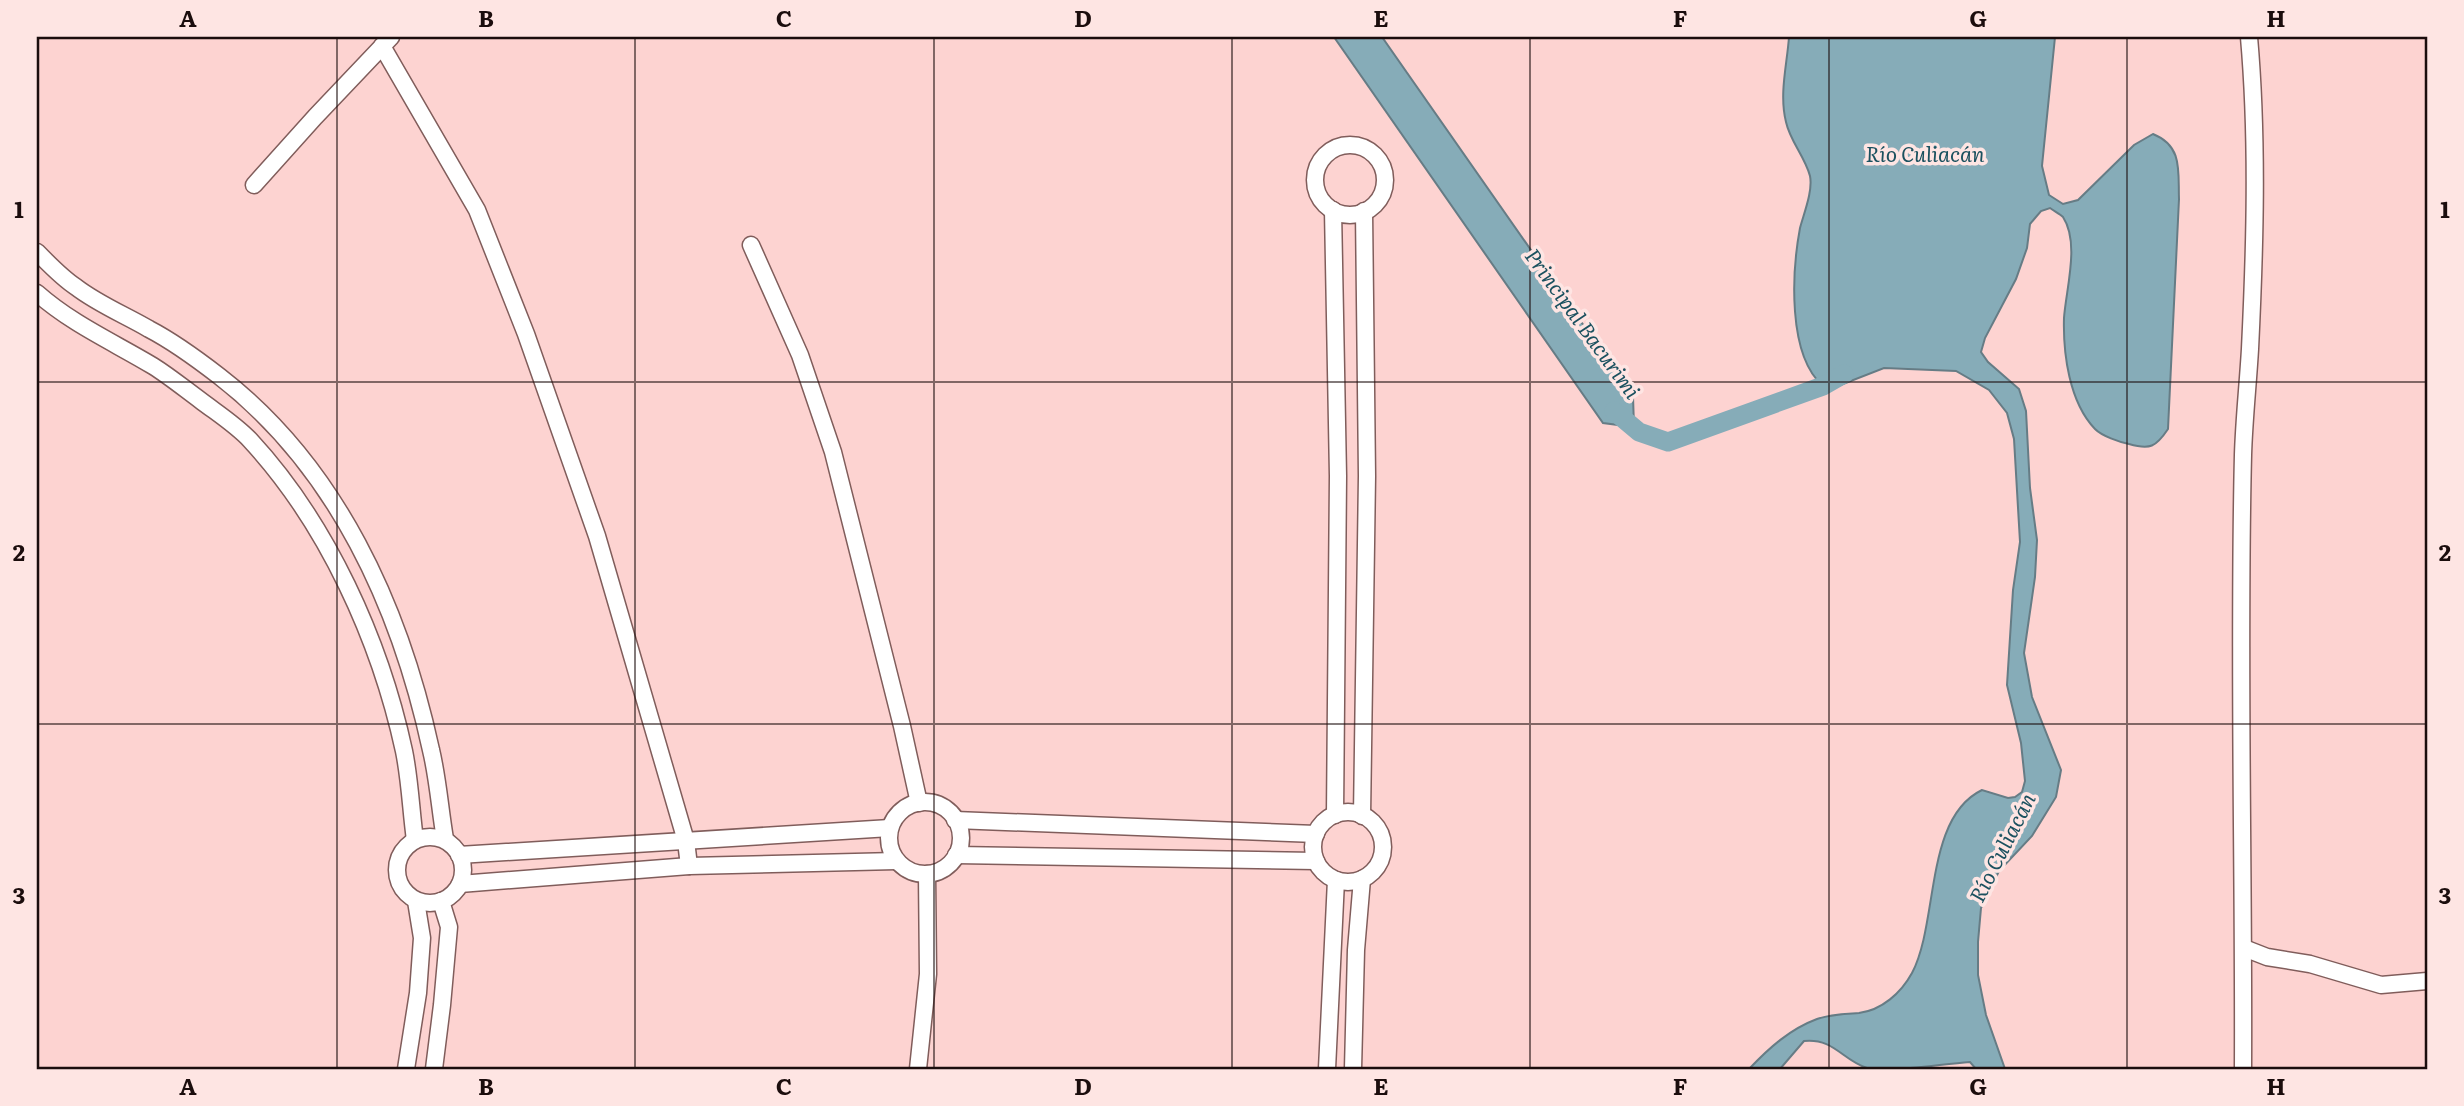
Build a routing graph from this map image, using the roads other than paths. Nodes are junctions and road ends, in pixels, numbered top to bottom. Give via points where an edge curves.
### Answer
1 (2249, 37) edge
2 (387, 41) edge
3 (254, 185) dead end
4 (1333, 210) junction
5 (1364, 211) junction
6 (751, 245) dead end
7 (37, 252) edge
8 (37, 293) edge
9 (296, 450) junction
10 (274, 469) junction
11 (1338, 476) junction
12 (1367, 476) junction
13 (919, 803) junction
14 (1335, 815) junction
15 (1362, 816) junction
16 (956, 820) junction
17 (890, 828) junction
18 (1316, 834) junction
19 (444, 839) junction
20 (415, 840) junction
21 (686, 841) junction
22 (459, 855) junction
23 (956, 855) junction
24 (896, 861) junction
25 (1316, 861) junction
26 (689, 866) junction
27 (927, 874) junction
28 (1362, 878) junction
29 (1336, 880) junction
30 (460, 884) junction
31 (416, 901) junction
32 (441, 901) junction
33 (2244, 948) junction
34 (2427, 981) edge
35 (406, 1069) edge
36 (434, 1069) edge
37 (918, 1069) edge
38 (1327, 1069) edge
39 (1353, 1069) edge
40 (2244, 1069) edge

1 - 33 street via 2255,152 2243,453
2 - 3 street
2 - 21 street via 477,210 526,334 597,536
4 - 5 street via 1349,215
4 - 5 street via 1316,190 1318,167 1334,149 1357,146 1377,159 1385,181 1378,201
4 - 11 street
5 - 12 street
6 - 13 street via 800,355 833,452
7 - 9 street via 75,287 174,344 220,377 265,415
8 - 10 street via 60,313 157,369 202,402 248,438
9 - 10 street
9 - 19 street via 339,508 395,626 429,741
10 - 20 street via 309,517 370,640 404,752
11 - 12 street
11 - 14 street
12 - 15 street
13 - 16 street via 937,805
13 - 17 street via 904,809
14 - 15 street
14 - 18 street
15 - 28 street via 1375,826 1383,848 1376,869
16 - 18 street
16 - 23 street via 960,844
17 - 21 street
17 - 24 street
18 - 25 street
19 - 20 street
19 - 22 street
20 - 31 street via 400,855 397,877
21 - 22 street
21 - 26 street
22 - 30 street
23 - 25 street
23 - 27 street via 949,865
24 - 26 street
24 - 27 street via 905,869
25 - 29 street
26 - 30 street
27 - 37 street via 928,974
28 - 29 street
28 - 39 street
29 - 38 street
30 - 32 street
31 - 32 street
31 - 35 street via 422,938
32 - 36 street via 449,927
33 - 34 street via 2381,985
33 - 40 street

